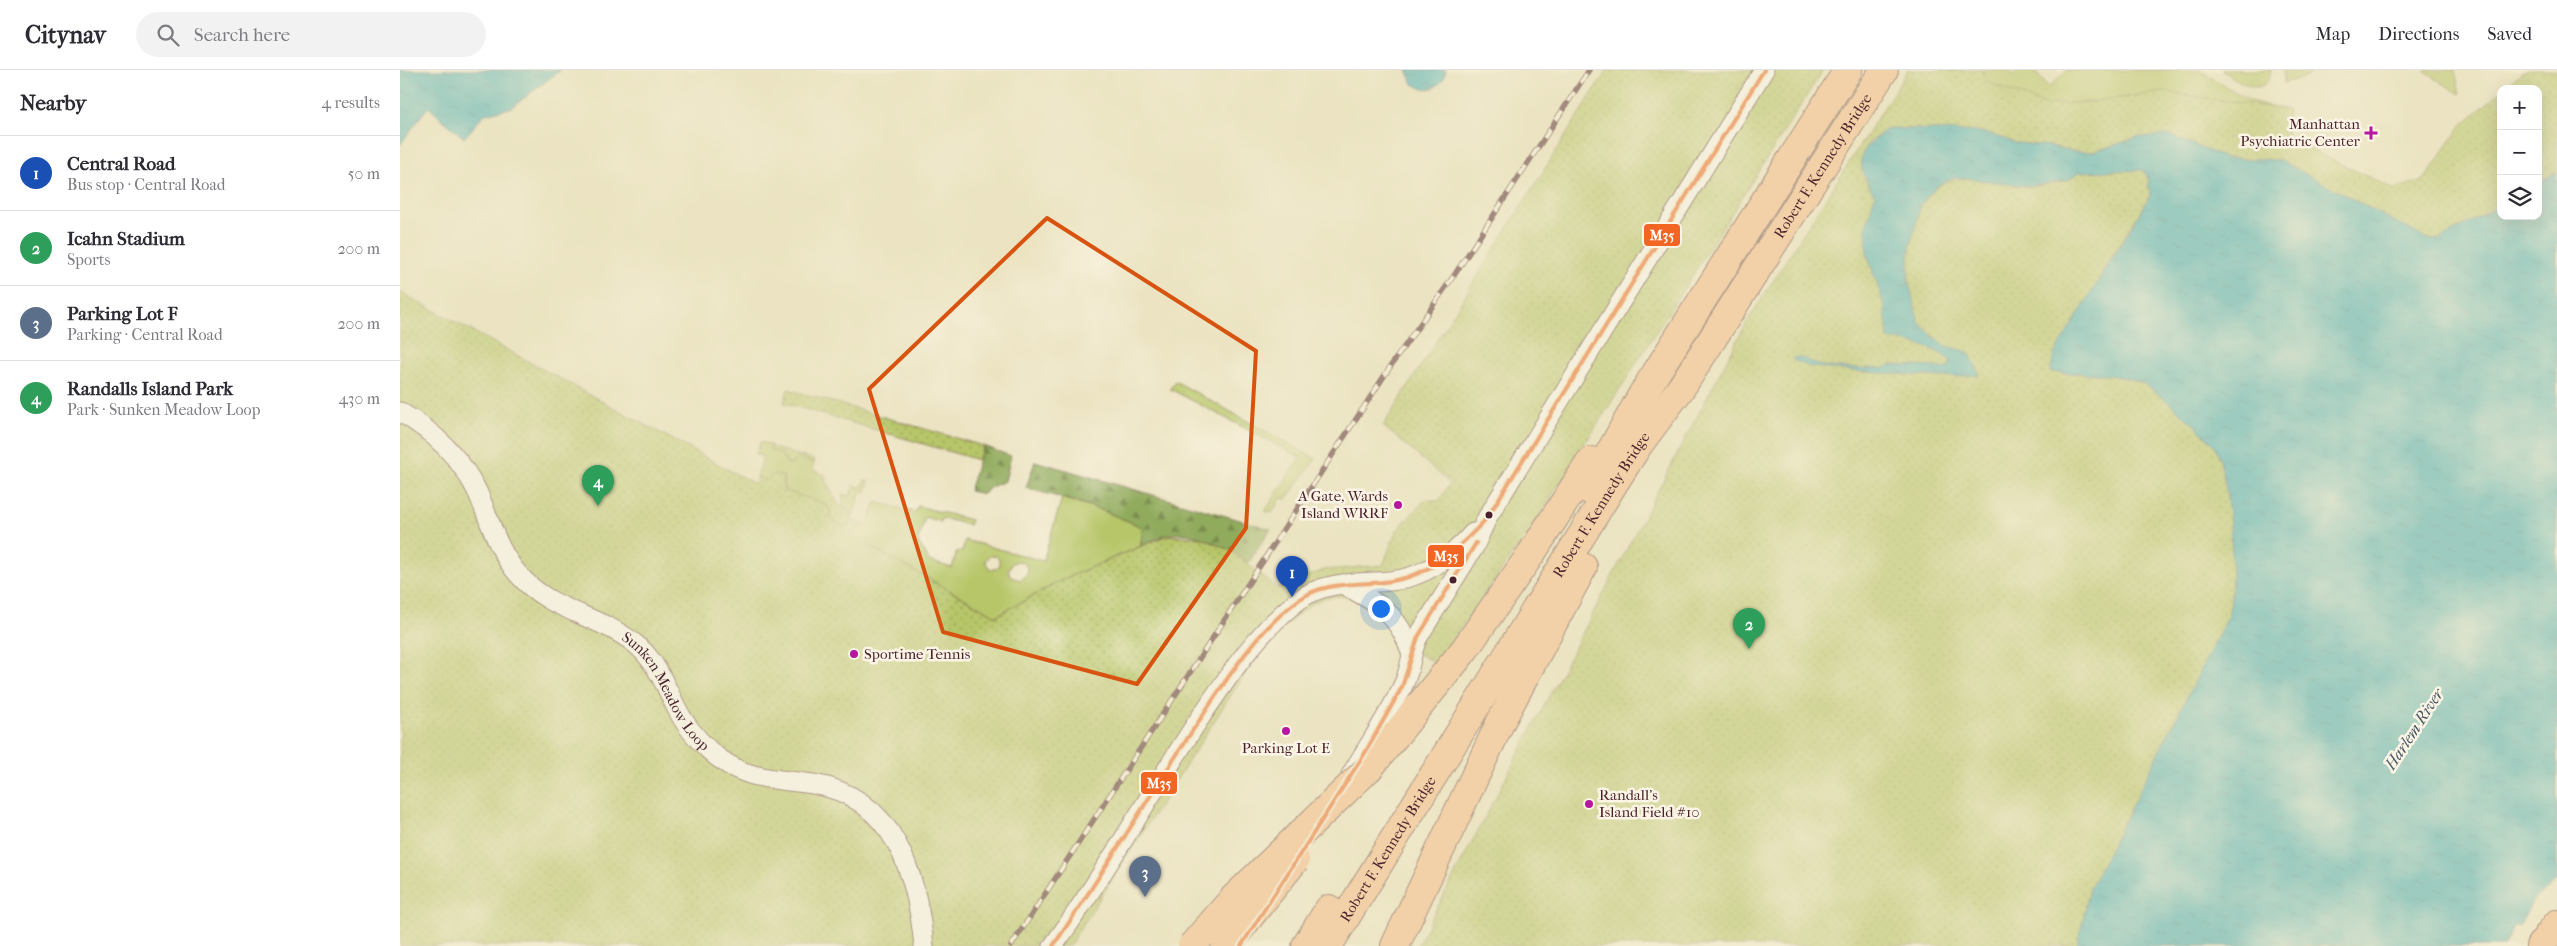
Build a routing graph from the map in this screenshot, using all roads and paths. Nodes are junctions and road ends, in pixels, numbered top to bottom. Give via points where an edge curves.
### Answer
1 (1764, 70) edge
2 (1848, 70) edge
3 (1884, 70) edge
4 (1681, 388) junction
5 (1642, 395) junction
6 (400, 412) edge
7 (1487, 518) junction
8 (1342, 584) junction
9 (1411, 652) junction
10 (1370, 768) junction
11 (2557, 924) edge
12 (924, 946) edge
13 (1053, 946) edge
14 (1192, 946) edge
15 (1226, 946) edge
16 (1241, 946) edge
17 (1306, 946) edge
18 (1328, 946) edge
19 (1395, 946) edge
20 (2540, 946) edge

1 - 7 street
2 - 5 highway, Robert F. Kennedy Bridge
3 - 4 highway, Robert F. Kennedy Bridge
4 - 18 highway, Robert F. Kennedy Bridge via 1639,444
4 - 19 highway via 1650,451 1604,528 1522,680
5 - 10 highway via 1582,472 1531,554 1465,649
5 - 17 highway, Robert F. Kennedy Bridge via 1596,480
6 - 12 street, Sunken Meadow Loop via 437,438 464,468 506,558 526,584 549,602 608,627 642,650 660,673 689,729 710,751 736,769 761,778 814,784 837,791 874,814 907,860
7 - 8 street via 1456,551 1420,572 1392,581
7 - 9 street via 1474,547
8 - 9 street via 1387,610 1400,627
8 - 13 street via 1301,598 1251,645 1162,774
9 - 16 street via 1406,679 1378,729
10 - 14 highway, bridge via 1234,899
10 - 15 highway, bridge
11 - 20 highway

